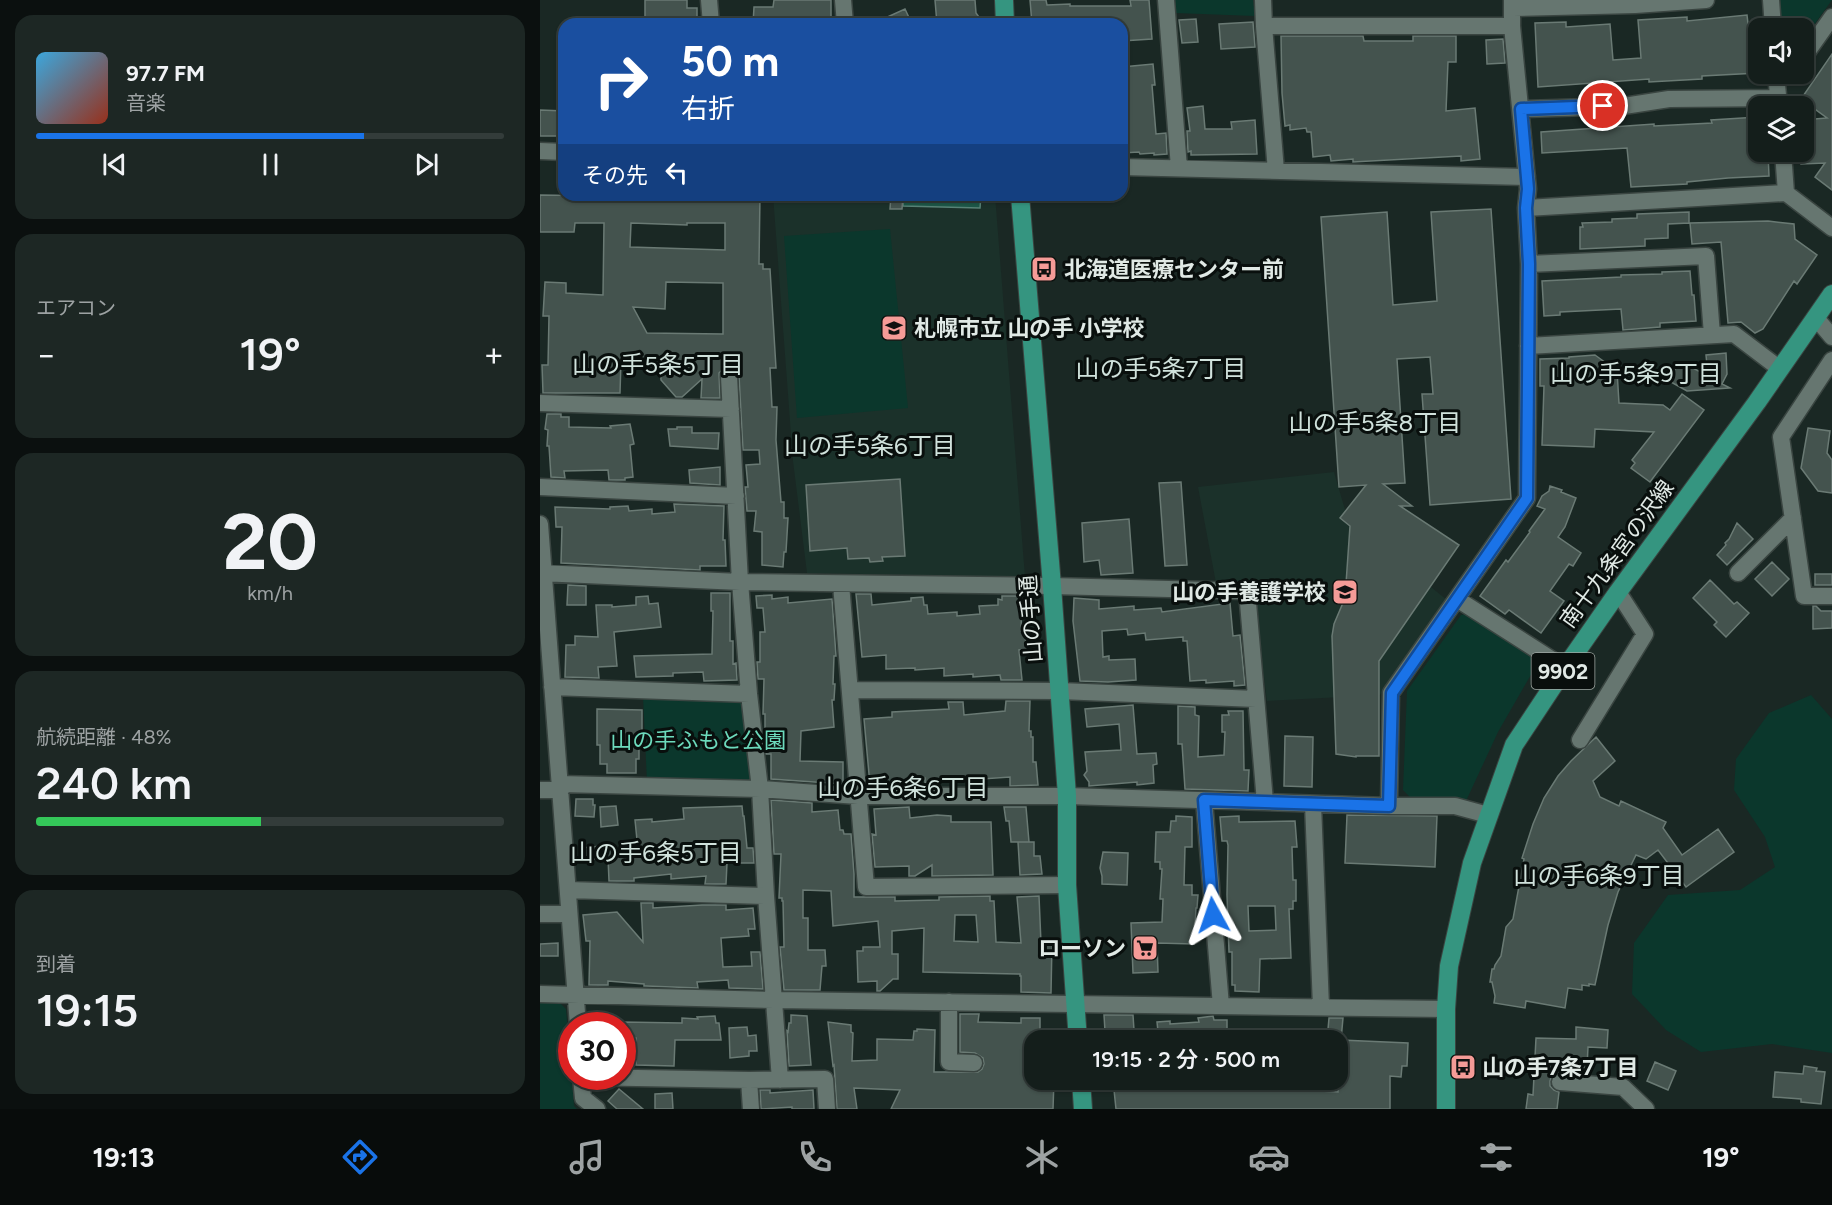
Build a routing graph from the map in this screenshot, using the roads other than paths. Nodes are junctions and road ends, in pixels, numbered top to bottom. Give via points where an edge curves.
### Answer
1 (709, 0) edge
2 (843, 0) edge
3 (1004, 0) edge
4 (1166, 0) edge
5 (1263, 0) edge
6 (1706, 0) edge
7 (1771, 0) edge
8 (1635, 2) edge
9 (1513, 4) edge
10 (1832, 17) edge
11 (710, 18) edge
12 (844, 18) edge
13 (1005, 18) edge
14 (1772, 18) edge
15 (1264, 26) junction
16 (1512, 26) junction
17 (1814, 42) edge
18 (1748, 101) edge
19 (1521, 109) junction
20 (540, 151) edge
21 (558, 152) edge
22 (1783, 162) edge
23 (1128, 167) edge
24 (1179, 168) junction
25 (1276, 171) junction
26 (1527, 177) junction
27 (1786, 193) junction
28 (1020, 201) edge
29 (1526, 208) junction
30 (1832, 228) edge
31 (1529, 264) junction
32 (1832, 294) edge
33 (1816, 318) junction
34 (1712, 335) junction
35 (1832, 337) edge
36 (1528, 346) junction
37 (1832, 360) edge
38 (1780, 369) junction
39 (729, 377) dead end
40 (540, 403) edge
41 (731, 409) junction
42 (540, 487) edge
43 (736, 496) junction
44 (1793, 518) junction
45 (540, 524) edge
46 (542, 573) edge
47 (1738, 573) dead end
48 (740, 582) junction
49 (841, 584) junction
50 (1052, 586) junction
51 (1618, 592) junction
52 (1832, 596) edge
53 (1457, 599) junction
54 (1565, 668) junction
55 (552, 687) junction
56 (850, 690) junction
57 (1060, 691) junction
58 (749, 694) junction
59 (1256, 699) junction
60 (1580, 740) dead end
61 (560, 787) junction
62 (760, 789) junction
63 (540, 790) edge
64 (858, 796) junction
65 (1067, 796) junction
66 (1204, 800) junction
67 (1265, 802) junction
68 (1313, 804) junction
69 (1389, 806) junction
70 (1488, 815) junction
71 (1067, 885) junction
72 (568, 890) junction
73 (766, 897) junction
74 (540, 914) edge
75 (569, 914) junction
76 (540, 994) edge
77 (576, 994) junction
78 (774, 1000) junction
79 (949, 1002) junction
80 (1075, 1004) junction
81 (1221, 1006) junction
82 (1321, 1007) junction
83 (1446, 1009) junction
84 (577, 1012) edge
85 (1077, 1030) edge
86 (974, 1063) dead end
87 (636, 1078) edge
88 (749, 1080) junction
89 (780, 1080) junction
90 (1560, 1082) dead end
91 (582, 1090) edge
92 (1082, 1090) edge
93 (597, 1109) edge
94 (751, 1109) edge
95 (827, 1109) edge
96 (1083, 1109) edge
97 (1446, 1109) edge
98 (1646, 1109) edge

1 - 11 street
2 - 12 street
3 - 13 main road
4 - 24 street
5 - 15 street
6 - 8 street
7 - 14 street
8 - 9 street
9 - 16 street
10 - 17 street
15 - 16 street
15 - 25 street
16 - 19 street
18 - 19 street via 1669,99 1624,106
19 - 26 street
20 - 21 street
22 - 27 street
23 - 24 street
24 - 25 street
25 - 26 street
26 - 29 street
27 - 29 street
27 - 30 street
28 - 50 main road, 山の手通
29 - 31 street
31 - 34 street via 1706,256
31 - 36 street
32 - 33 main road, 南十九条宮の沢線 / 9902
33 - 35 street
33 - 38 main road, 南十九条宮の沢線 / 9902
34 - 36 street
34 - 38 street via 1734,334
36 - 53 street via 1527,498
37 - 44 street via 1781,437
38 - 51 main road, 南十九条宮の沢線 / 9902
39 - 41 street
40 - 41 street
41 - 43 street
42 - 43 street
43 - 48 street
44 - 47 street
44 - 52 street via 1804,596
45 - 46 street
46 - 48 street
46 - 55 street
48 - 49 street
48 - 58 street
49 - 50 street
49 - 56 street
50 - 57 main road, 山の手通
50 - 59 street via 1247,591
51 - 54 main road, 南十九条宮の沢線 / 9902
51 - 60 street via 1645,634
53 - 54 street
53 - 69 street via 1392,693
54 - 70 main road, 南十九条宮の沢線 / 9902 via 1514,745
55 - 58 street
55 - 61 street
56 - 57 street
56 - 64 street
57 - 59 street
57 - 65 main road, 山の手通
58 - 62 street
59 - 67 street
61 - 62 street
61 - 63 street
61 - 72 street
62 - 64 street
62 - 73 street
64 - 65 street
64 - 71 street via 866,887
65 - 66 street
65 - 71 main road, 山の手通
66 - 67 street
66 - 81 street
67 - 68 street
68 - 69 street
68 - 82 street
69 - 70 street via 1455,806
70 - 83 main road, 南十九条宮の沢線 / 9902 via 1472,863 1449,966
71 - 80 main road, 山の手通
72 - 73 street
72 - 75 street
73 - 78 street
74 - 75 street
75 - 77 street
76 - 77 street
77 - 78 street
77 - 84 street
78 - 79 street
78 - 89 street
79 - 80 street
79 - 86 street via 949,1062
80 - 81 street
80 - 85 main road, 山の手通
81 - 82 street
82 - 83 street
83 - 97 main road, 南十九条宮の沢線 / 9902
87 - 88 street
88 - 89 street
88 - 94 street
89 - 95 street via 825,1079
90 - 98 street via 1623,1087
91 - 93 street via 583,1098
92 - 96 main road

